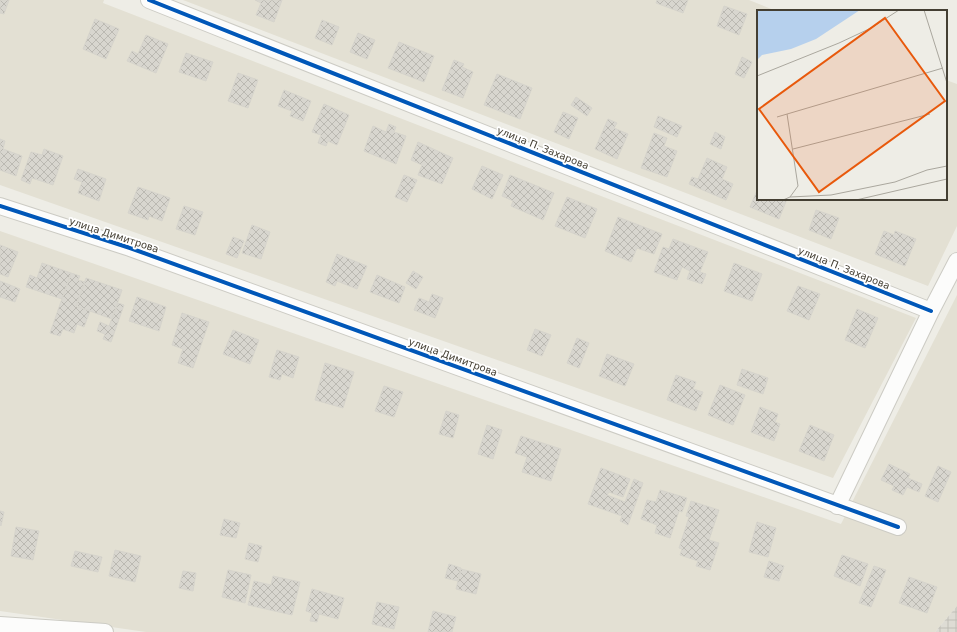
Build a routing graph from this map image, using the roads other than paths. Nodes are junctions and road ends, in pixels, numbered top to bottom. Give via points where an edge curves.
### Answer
1 (149, 0) edge
2 (0, 206) edge
3 (957, 261) edge
4 (931, 311) junction
5 (837, 506) junction
6 (898, 527) dead end
7 (0, 624) edge
8 (104, 632) edge

1 - 4 street, улица П. Захарова
2 - 5 street, улица Димитрова via 130,248
3 - 4 street
4 - 5 street
5 - 6 street, улица Димитрова
7 - 8 street

